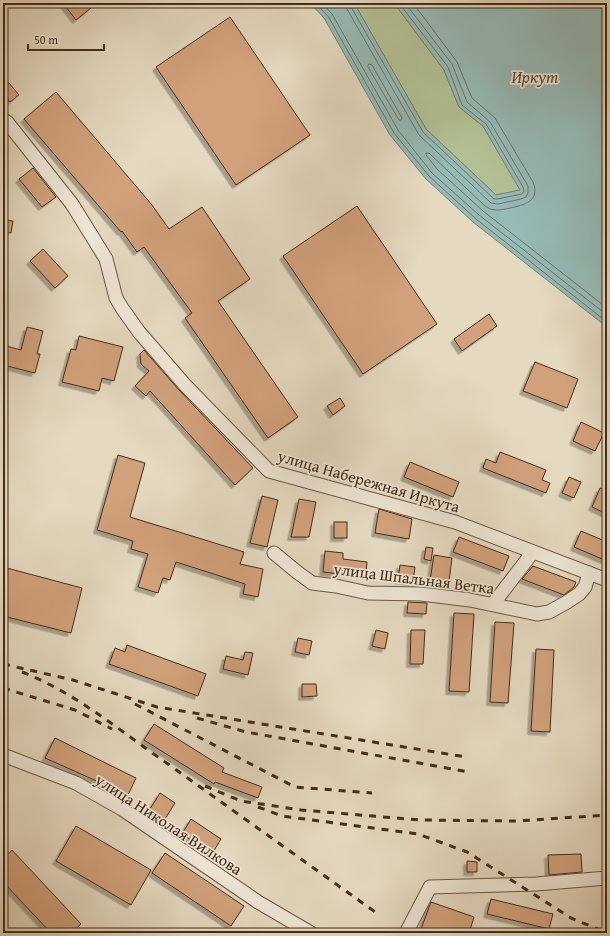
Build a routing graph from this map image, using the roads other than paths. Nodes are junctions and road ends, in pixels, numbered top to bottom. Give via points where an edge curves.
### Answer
1 (3, 120) edge
2 (533, 552) junction
3 (274, 553) dead end
4 (589, 573) junction
5 (607, 580) edge
6 (493, 604) junction
7 (3, 755) edge
8 (607, 878) edge
9 (311, 933) edge
10 (406, 933) edge

1 - 2 street, улица Набережная Иркута via 72,204 106,259 116,298 139,332 185,385 269,471 455,522
2 - 4 street, улица Набережная Иркута
2 - 6 street
3 - 6 street, улица Шпальная Ветка via 312,583 368,593 421,594
4 - 5 street, улица Набережная Иркута
4 - 6 street, улица Шпальная Ветка via 585,587 579,594 549,612 537,614
7 - 9 street, улица Николая Вилкова via 76,783 122,809 258,902
8 - 10 street via 430,888

